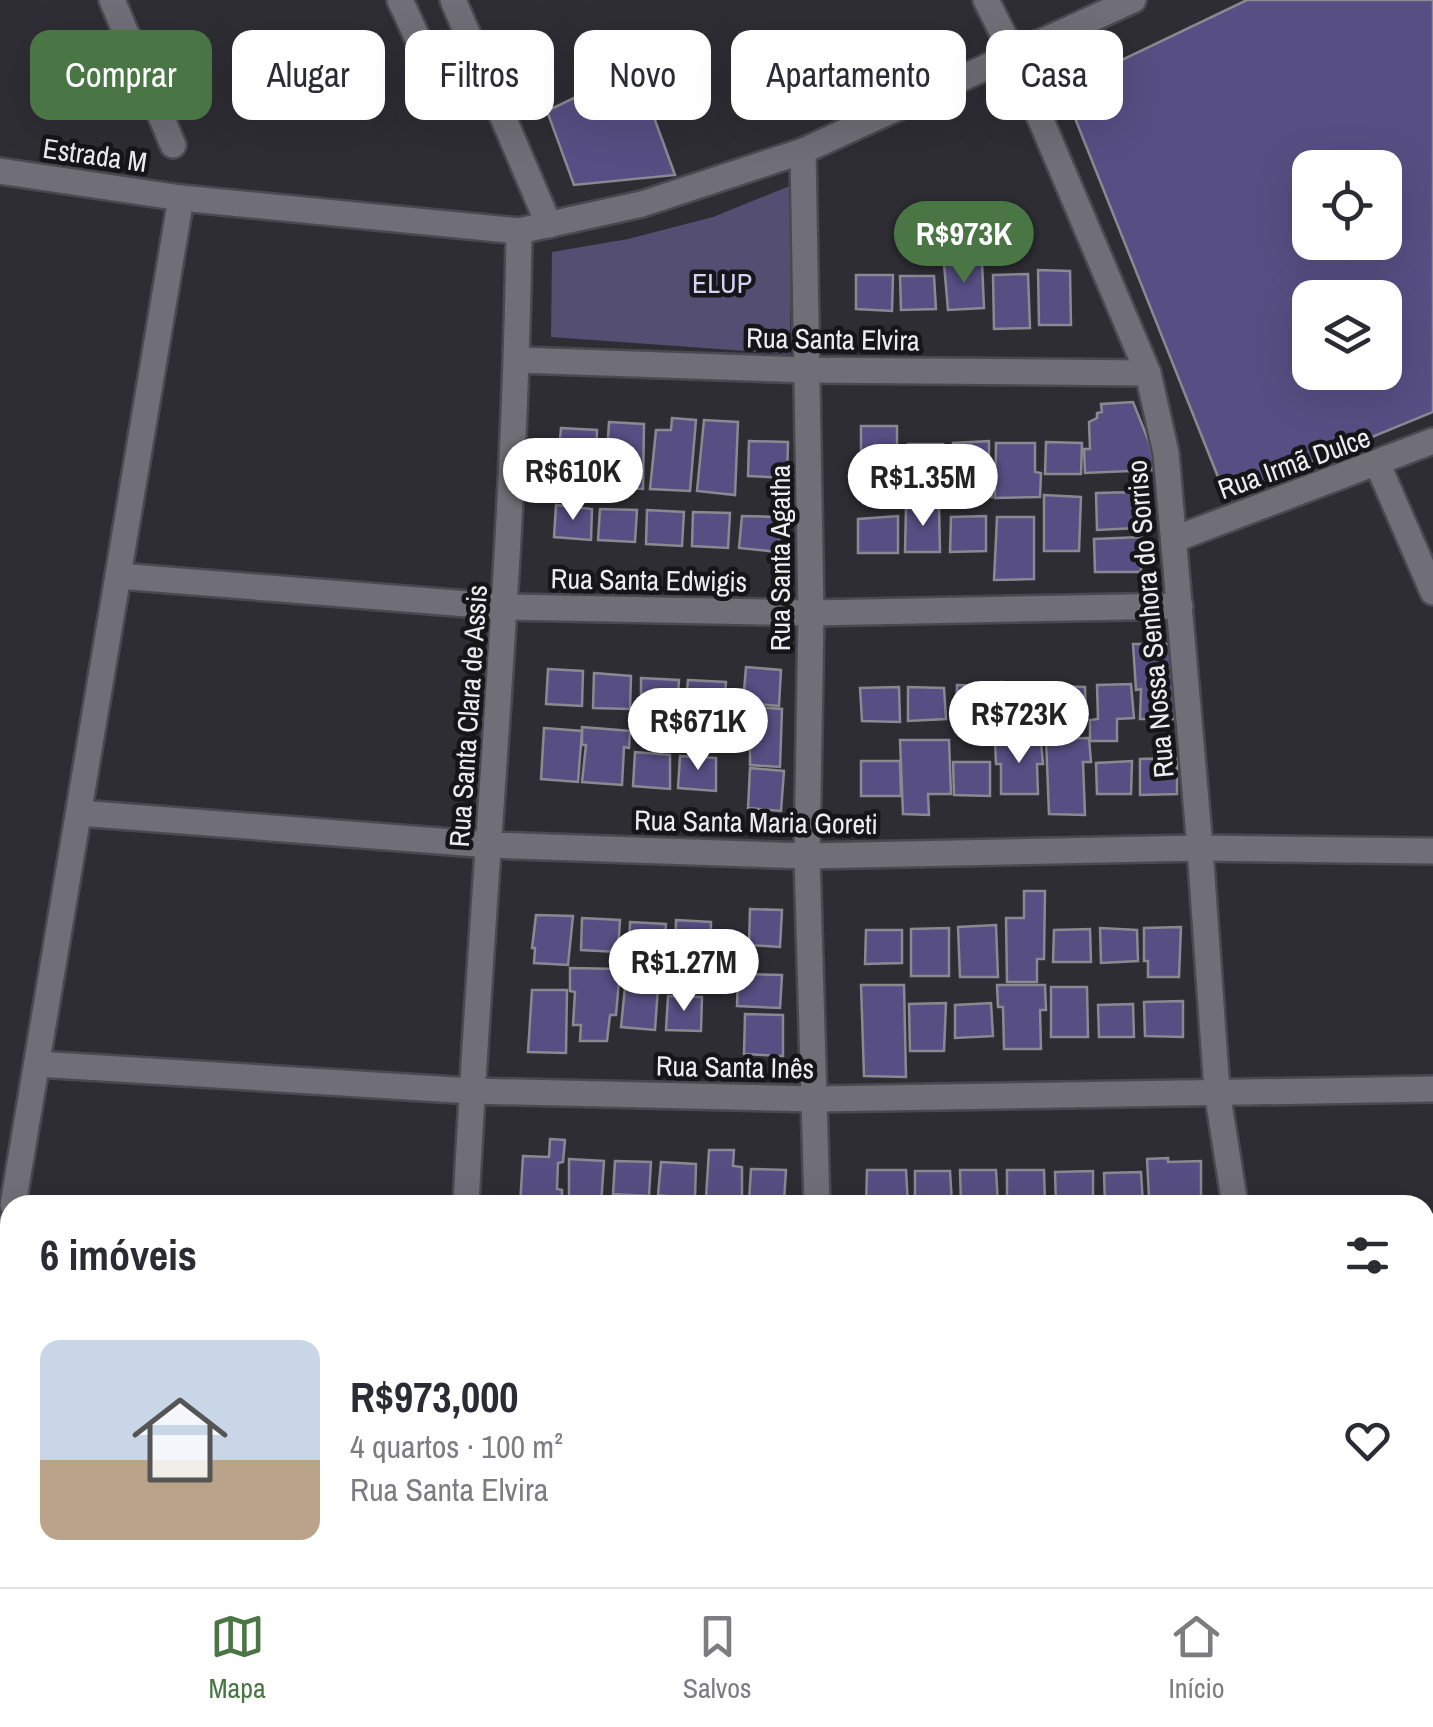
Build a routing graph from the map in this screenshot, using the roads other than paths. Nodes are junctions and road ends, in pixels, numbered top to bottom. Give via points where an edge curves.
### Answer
1 (112, 0) edge
2 (400, 0) edge
3 (986, 0) edge
4 (1133, 0) edge
5 (464, 3) edge
6 (414, 30) edge
7 (1002, 30) edge
8 (1067, 30) edge
9 (986, 67) edge
10 (1042, 120) edge
11 (174, 145) dead end
12 (803, 151) junction
13 (0, 172) edge
14 (180, 198) junction
15 (549, 225) junction
16 (519, 231) junction
17 (518, 360) junction
18 (808, 370) junction
19 (1148, 372) junction
20 (1433, 441) edge
21 (1378, 465) junction
22 (1175, 540) junction
23 (118, 576) junction
24 (1433, 592) edge
25 (1180, 606) junction
26 (505, 607) junction
27 (811, 613) junction
28 (78, 813) junction
29 (490, 846) junction
30 (1200, 848) junction
31 (1433, 852) edge
32 (806, 856) junction
33 (36, 1064) junction
34 (1433, 1088) edge
35 (472, 1091) junction
36 (1217, 1091) junction
37 (816, 1099) junction
38 (15, 1195) edge
39 (467, 1195) edge
40 (816, 1195) edge
41 (1233, 1195) edge

1 - 11 street
2 - 6 street
3 - 7 street, Rua Nossa Senhora do Sorriso
4 - 8 street, Estrada M
5 - 15 street
9 - 12 street, Estrada M
10 - 19 street, Rua Nossa Senhora do Sorriso
12 - 15 street, Estrada M via 642,204
12 - 18 street, Rua Santa Agatha
13 - 14 street, Estrada M
14 - 16 street, Estrada M
14 - 23 street
15 - 16 street, Estrada M
16 - 17 street, Rua Santa Clara de Assis
17 - 18 street, Rua Santa Elvira
17 - 26 street, Rua Santa Clara de Assis
18 - 19 street, Rua Santa Elvira
18 - 27 street, Rua Santa Agatha
19 - 22 street, Rua Nossa Senhora do Sorriso via 1166,452
20 - 21 street, Rua Irmã Dulce
21 - 22 street, Rua Irmã Dulce
21 - 24 street
22 - 25 street, Rua Nossa Senhora do Sorriso
23 - 26 street, Rua Santa Edwigis
23 - 28 street
25 - 27 street, Rua Santa Edwigis
25 - 30 street, Rua Nossa Senhora do Sorriso
26 - 27 street, Rua Santa Edwigis
26 - 29 street, Rua Santa Clara de Assis
27 - 32 street, Rua Santa Agatha
28 - 29 street, Rua Santa Maria Goreti
28 - 33 street
29 - 32 street, Rua Santa Maria Goreti
29 - 35 street, Rua Santa Clara de Assis
30 - 31 street, Rua Santa Maria Goreti
30 - 32 street, Rua Santa Maria Goreti
30 - 36 street, Rua Nossa Senhora do Sorriso
32 - 37 street, Rua Santa Agatha
33 - 35 street, Rua Santa Inês
33 - 38 street
34 - 36 street, Rua Santa Inês
35 - 37 street, Rua Santa Inês
35 - 39 street, Rua Santa Clara de Assis
36 - 37 street, Rua Santa Inês
36 - 41 street, Rua Nossa Senhora do Sorriso
37 - 40 street, Rua Santa Agatha

